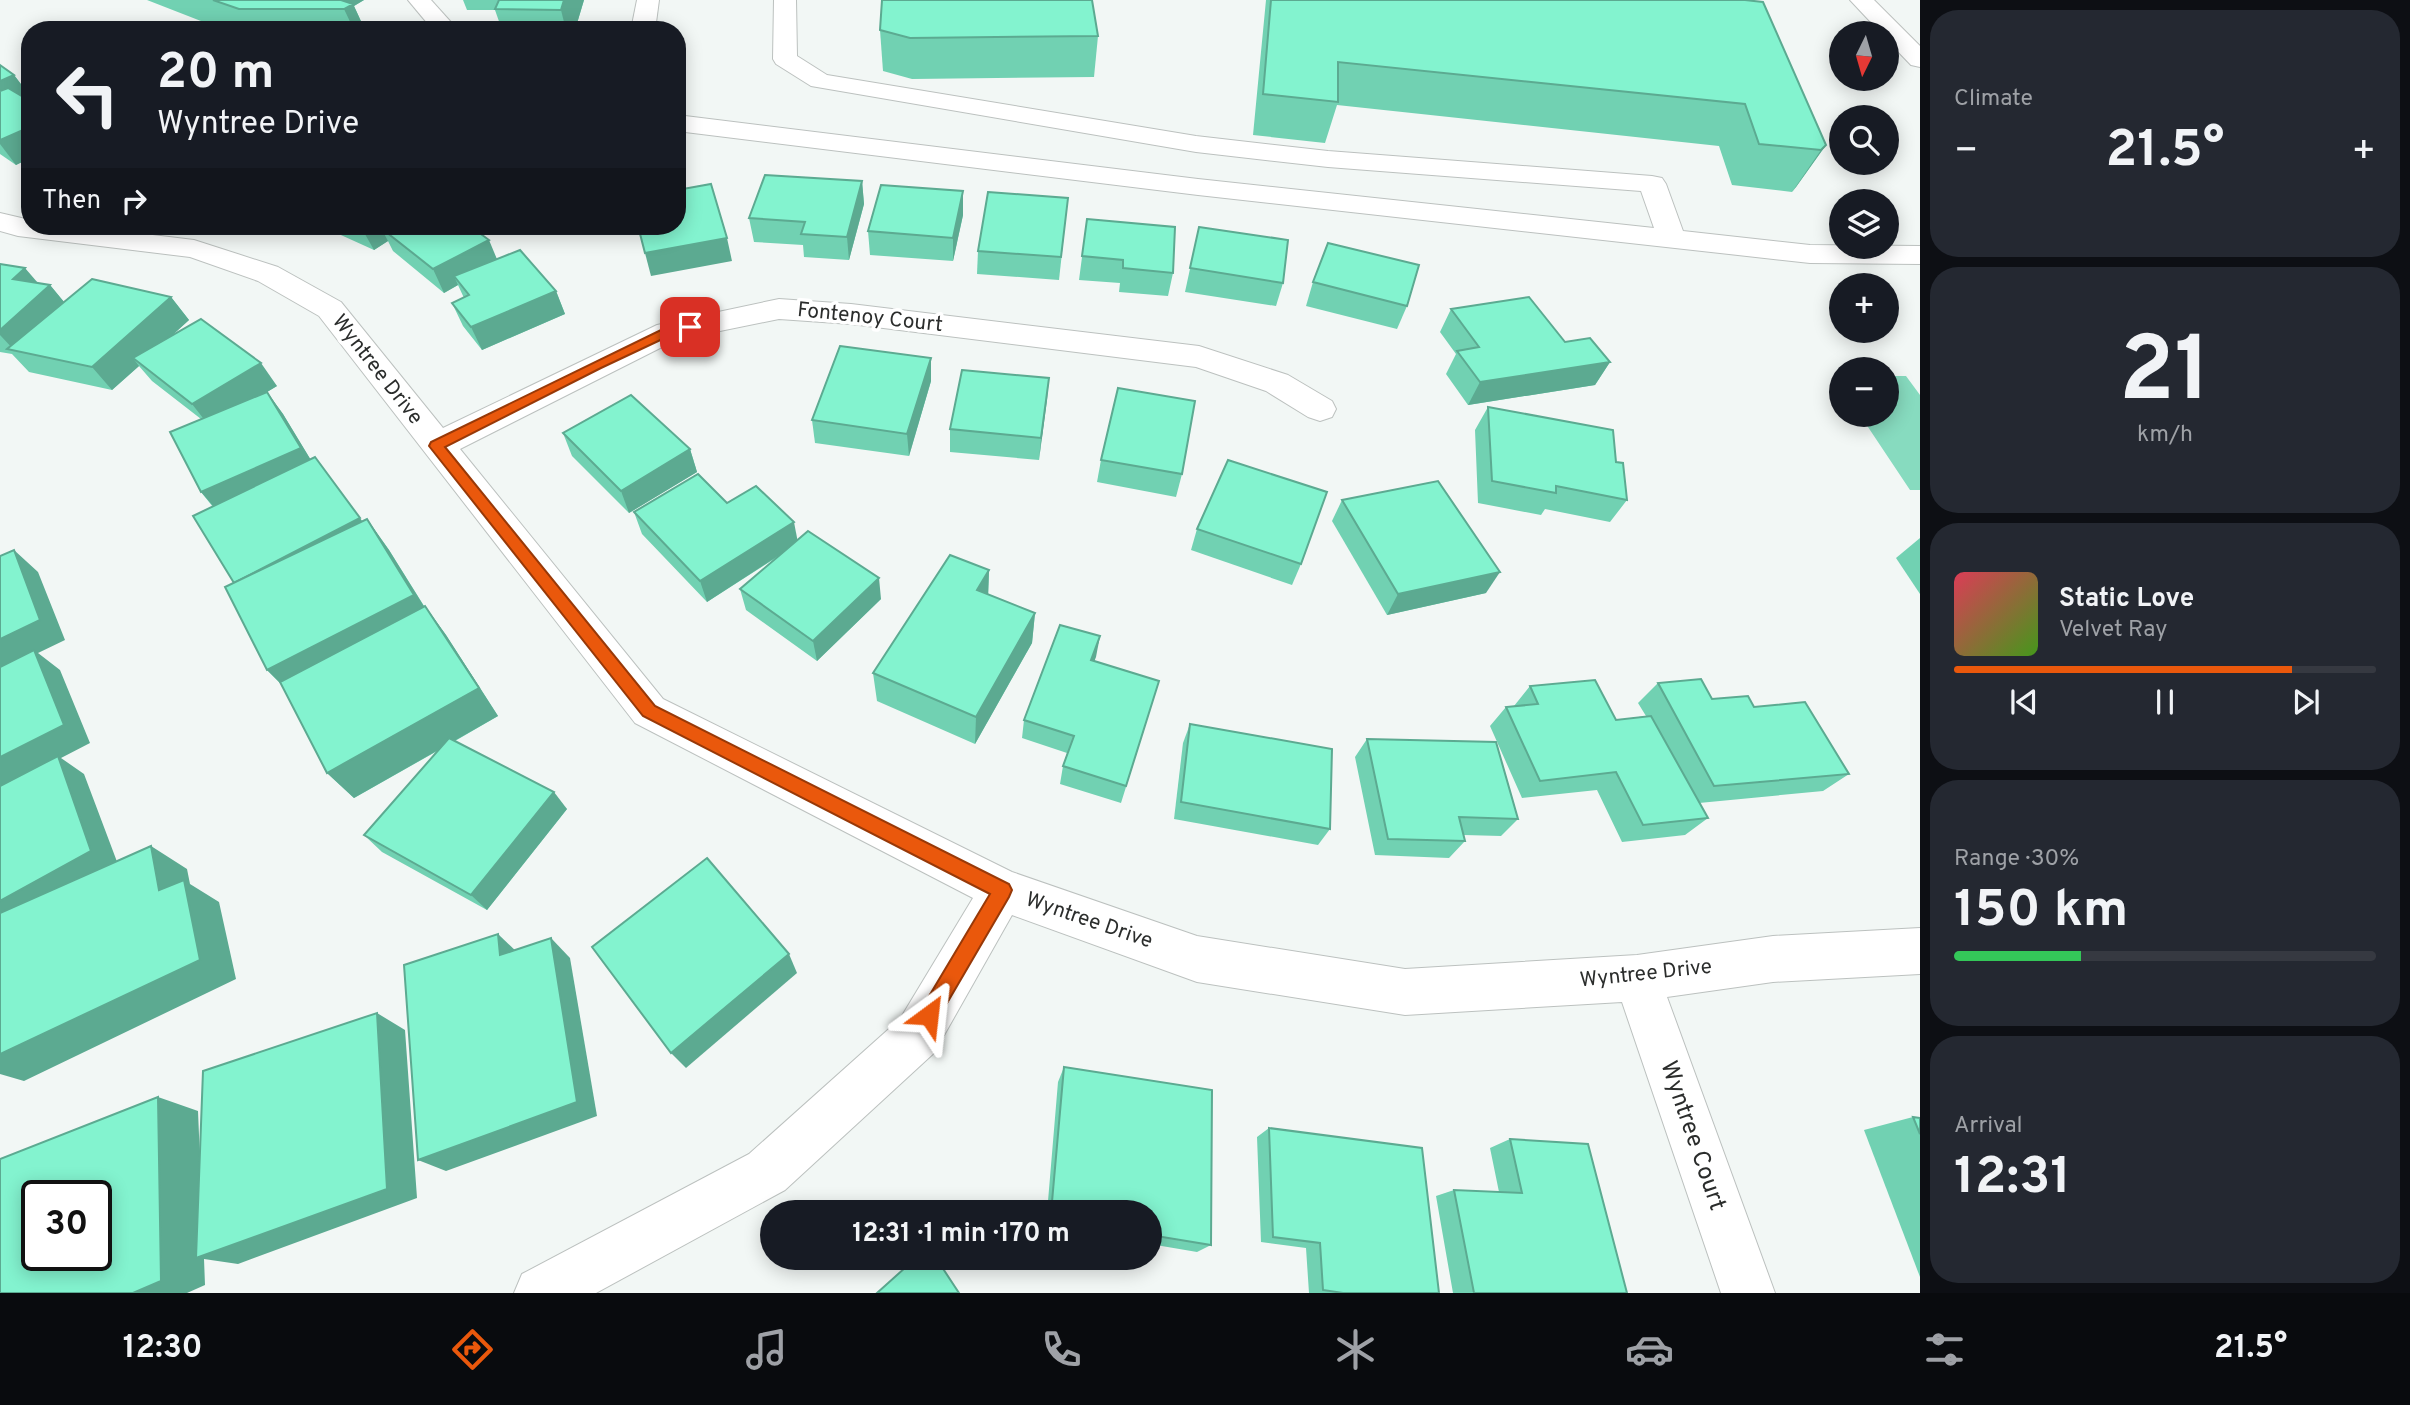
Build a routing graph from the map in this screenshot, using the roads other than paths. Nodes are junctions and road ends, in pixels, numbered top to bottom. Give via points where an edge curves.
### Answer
1 (419, 0) edge
2 (648, 0) edge
3 (785, 0) edge
4 (1861, 0) edge
5 (438, 21) edge
6 (644, 21) edge
7 (1920, 60) edge
8 (686, 124) edge
9 (0, 222) edge
10 (21, 227) edge
11 (82, 235) edge
12 (1672, 239) junction
13 (1901, 249) edge
14 (1320, 409) dead end
15 (436, 446) junction
16 (1003, 890) junction
17 (1920, 951) edge
18 (1637, 978) junction
19 (541, 1293) edge
20 (1748, 1293) edge

1 - 5 street
2 - 6 street
3 - 12 street via 785,59 820,81 1196,144 1652,184
4 - 7 street
8 - 12 street
9 - 10 street, Wyntree Drive
11 - 15 street, Wyntree Drive via 194,249 268,274 330,309
12 - 13 street via 1810,254
14 - 15 street, Fontenoy Court via 1278,383 1199,357 779,309 668,332
15 - 16 street, Wyntree Drive via 649,711
16 - 18 street, Wyntree Drive via 1197,959 1405,992
16 - 19 street via 917,1036 767,1172
17 - 18 street, Wyntree Drive via 1773,959
18 - 20 street, Wyntree Court

